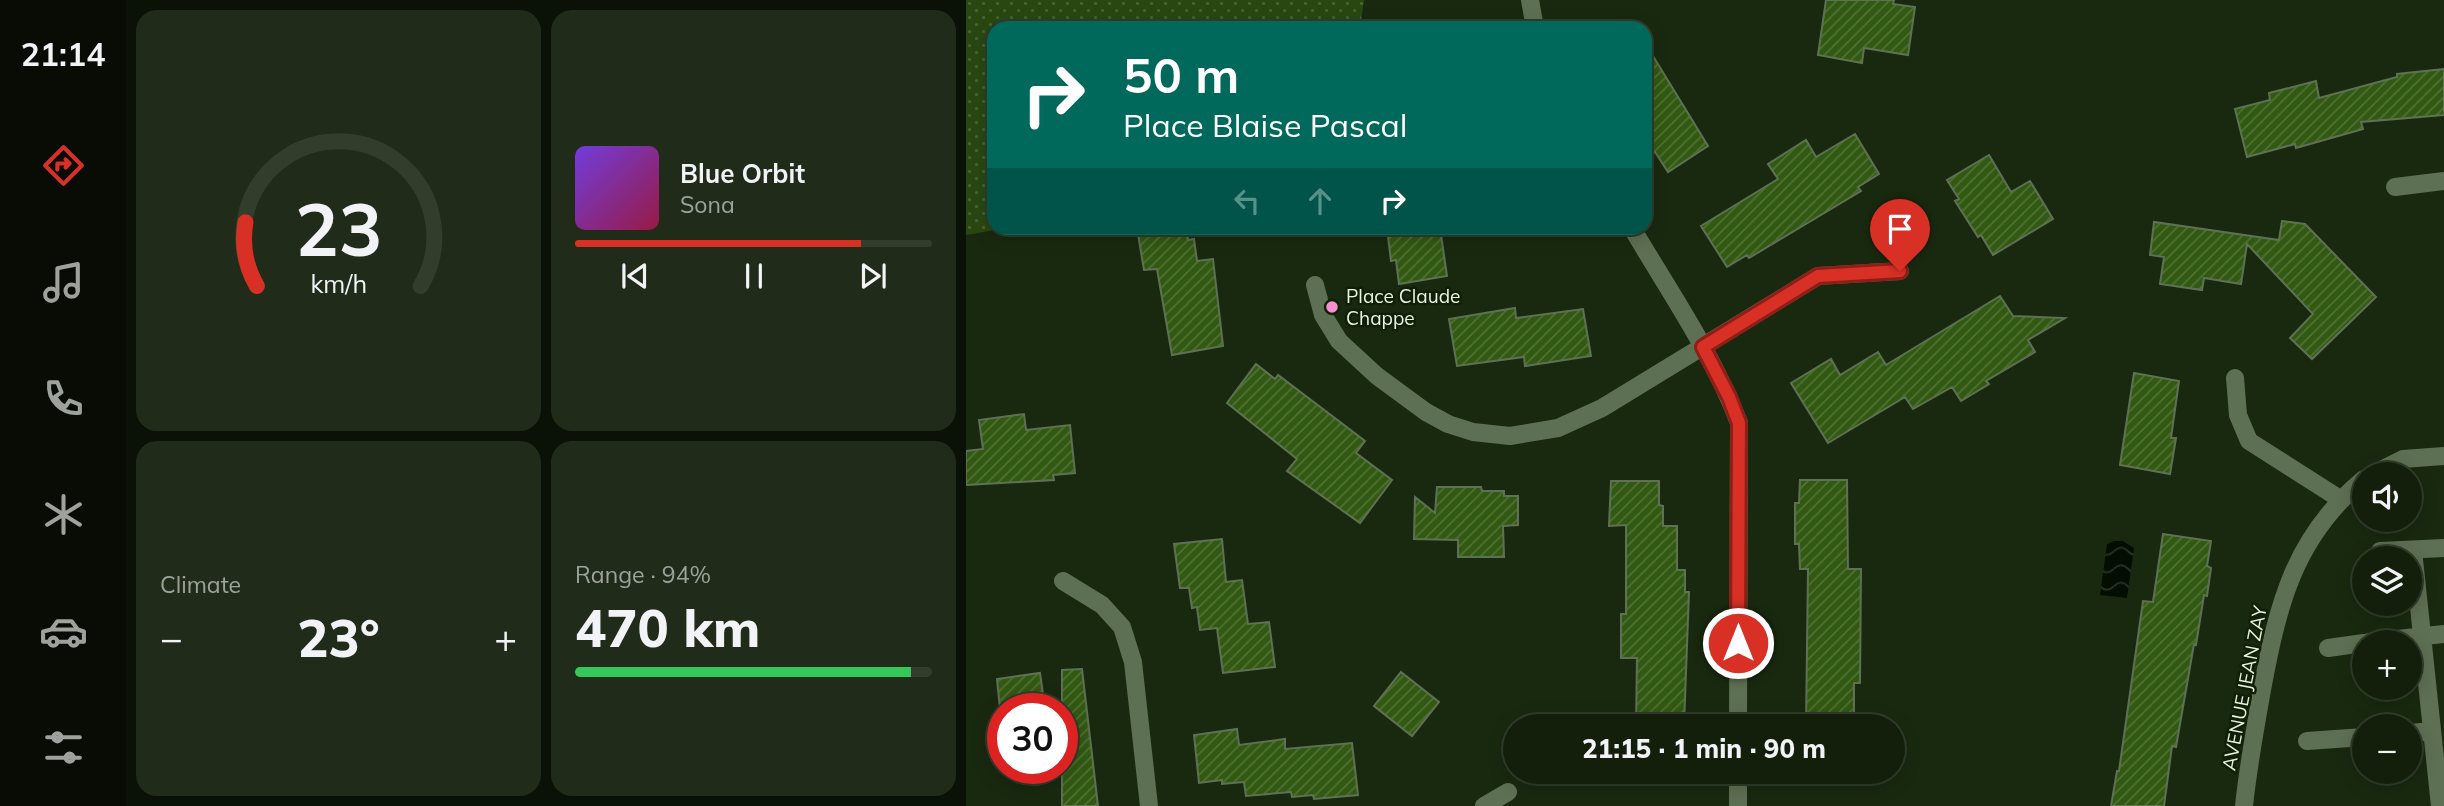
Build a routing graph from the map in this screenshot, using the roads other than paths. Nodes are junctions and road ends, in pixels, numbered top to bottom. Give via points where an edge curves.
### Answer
1 (1530, 0) edge
2 (1534, 21) edge
3 (2444, 181) edge
4 (2395, 187) dead end
5 (1636, 235) edge
6 (1900, 271) dead end
7 (1315, 285) dead end
8 (1703, 347) junction
9 (2235, 379) dead end
10 (2444, 456) edge
11 (2397, 462) edge
12 (2352, 490) edge
13 (2340, 499) junction
14 (2444, 548) edge
15 (2422, 549) edge
16 (1063, 581) dead end
17 (2444, 634) edge
18 (2422, 635) joint
19 (2352, 645) edge
20 (2328, 648) dead end
21 (1738, 714) edge
22 (2432, 731) junction
23 (2422, 732) edge
24 (2352, 738) edge
25 (2306, 741) dead end
26 (1738, 784) edge
27 (1508, 792) dead end
28 (1149, 806) edge
29 (1484, 806) edge
30 (1738, 806) edge
31 (2244, 806) edge
32 (2440, 806) edge

1 - 2 street
3 - 4 street
5 - 8 street
6 - 8 street via 1818,276
7 - 8 street via 1328,324 1366,367 1426,412 1473,432 1510,436 1558,428 1602,408
8 - 21 street via 1739,423
9 - 13 street via 2238,415 2249,441
10 - 11 street
12 - 13 street, AVENUE JEAN ZAY
13 - 31 street, AVENUE JEAN ZAY via 2294,566 2274,627
14 - 15 street
16 - 28 street via 1102,605 1122,627 1133,662
17 - 18 street
18 - 22 street
19 - 20 street
22 - 23 street
22 - 32 street
24 - 25 street
26 - 30 street
27 - 29 street

